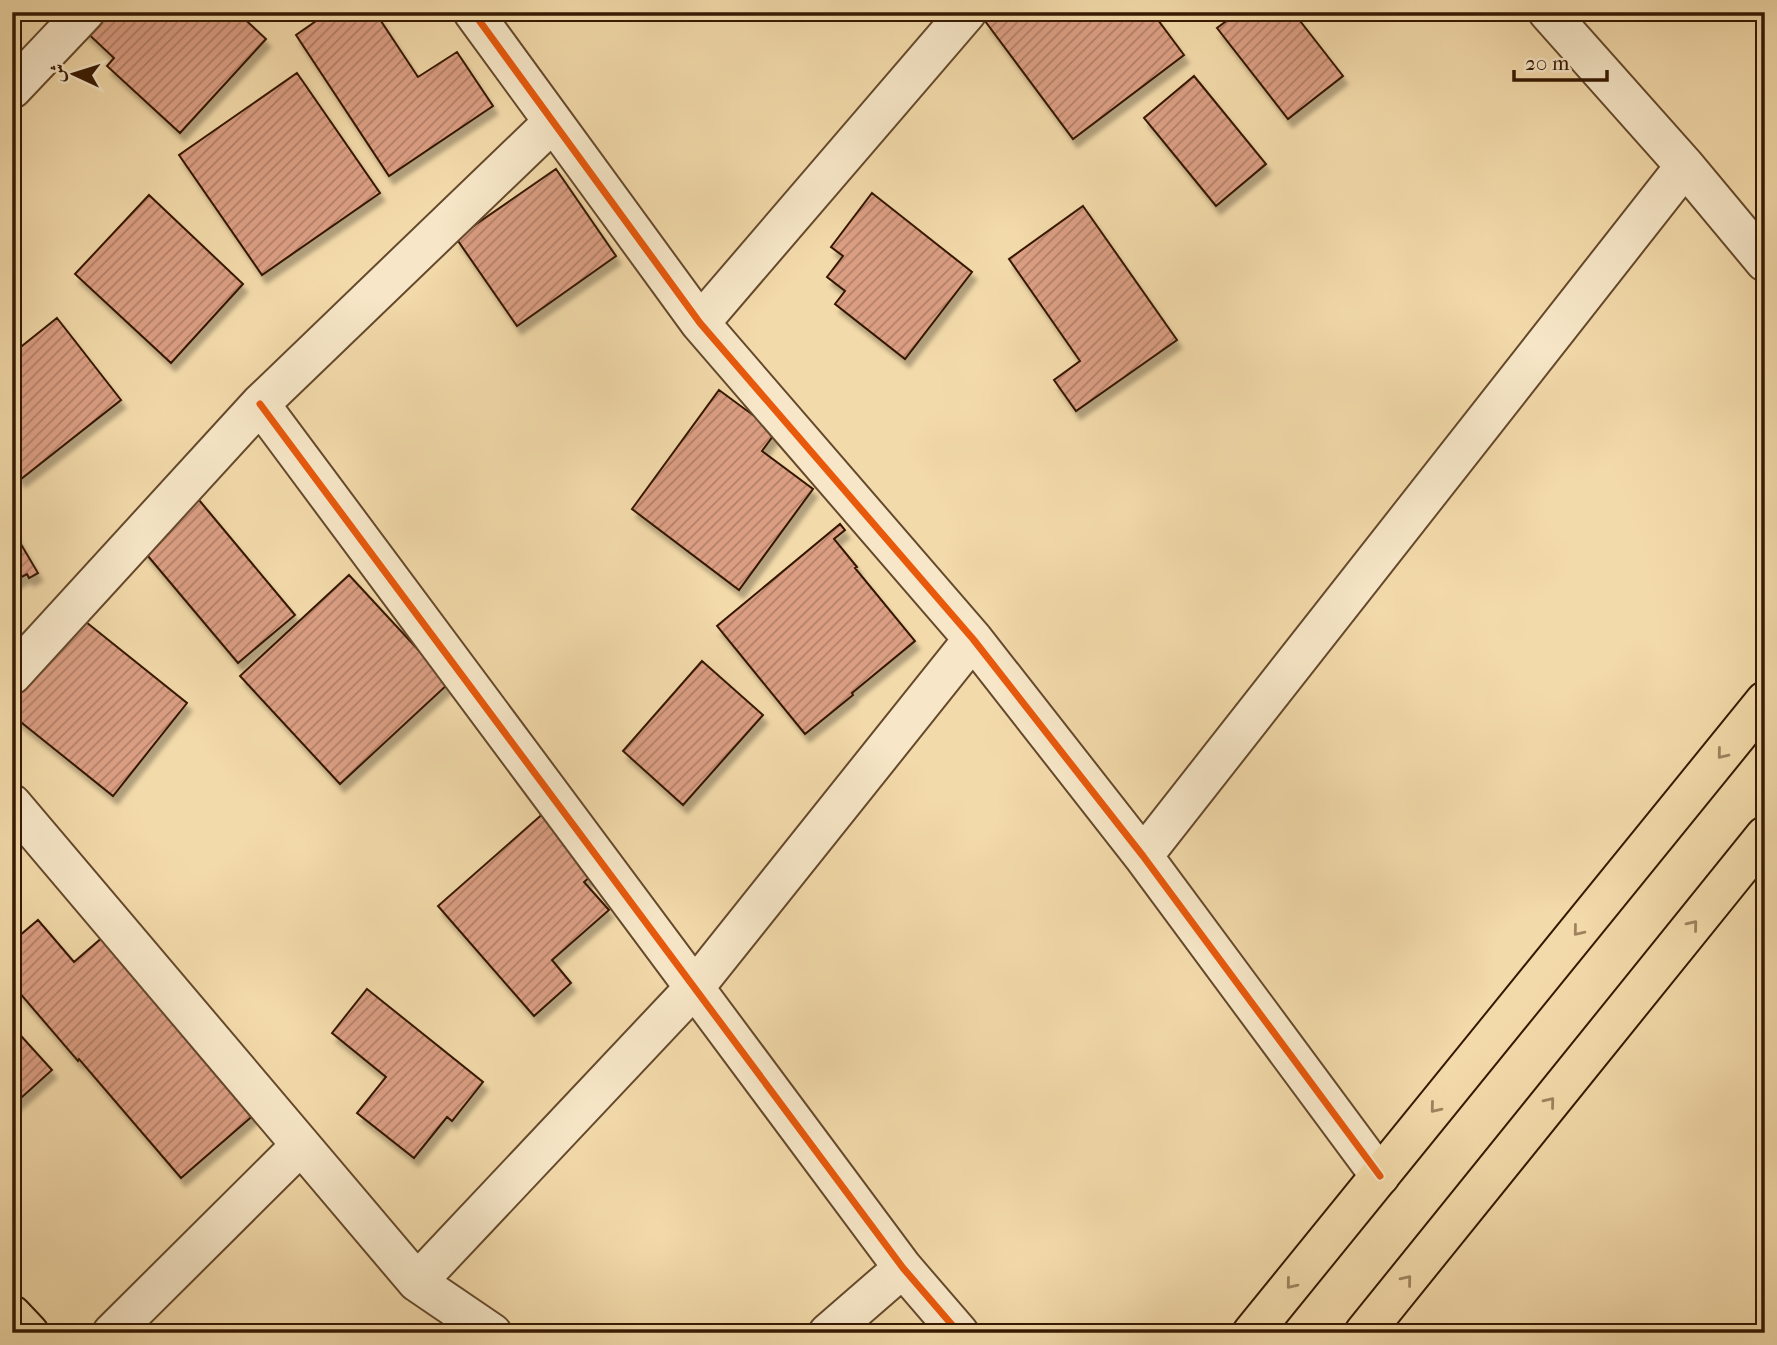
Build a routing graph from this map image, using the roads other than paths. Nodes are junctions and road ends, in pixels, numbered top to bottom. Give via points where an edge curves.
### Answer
1 (85, 12) edge
2 (473, 12) edge
3 (967, 12) edge
4 (1548, 12) edge
5 (12, 89) edge
6 (553, 122) junction
7 (1685, 166) junction
8 (1765, 262) edge
9 (700, 323) junction
10 (260, 404) junction
11 (973, 639) junction
12 (12, 675) edge
13 (1765, 702) edge
14 (12, 804) edge
15 (1765, 836) edge
16 (1143, 856) junction
17 (695, 987) junction
18 (301, 1145) junction
19 (1380, 1176) junction
20 (903, 1268) junction
21 (417, 1282) junction
22 (12, 1315) edge
23 (29, 1333) edge
24 (112, 1333) edge
25 (492, 1333) edge
26 (828, 1333) edge
27 (959, 1333) edge
28 (1252, 1333) edge
29 (1364, 1333) edge

1 - 5 street
2 - 6 street
3 - 9 street
4 - 7 street
6 - 9 street
6 - 10 street
7 - 8 street
7 - 16 street
9 - 11 street
10 - 12 street
10 - 17 street
11 - 16 street
11 - 17 street
13 -> 19 main road
14 - 18 street
29 -> 15 main road
16 - 19 street
17 - 20 street
17 - 21 street
18 - 21 street
18 - 24 street
19 -> 28 main road
20 - 26 street
20 - 27 street
21 - 25 street
22 - 23 main road

